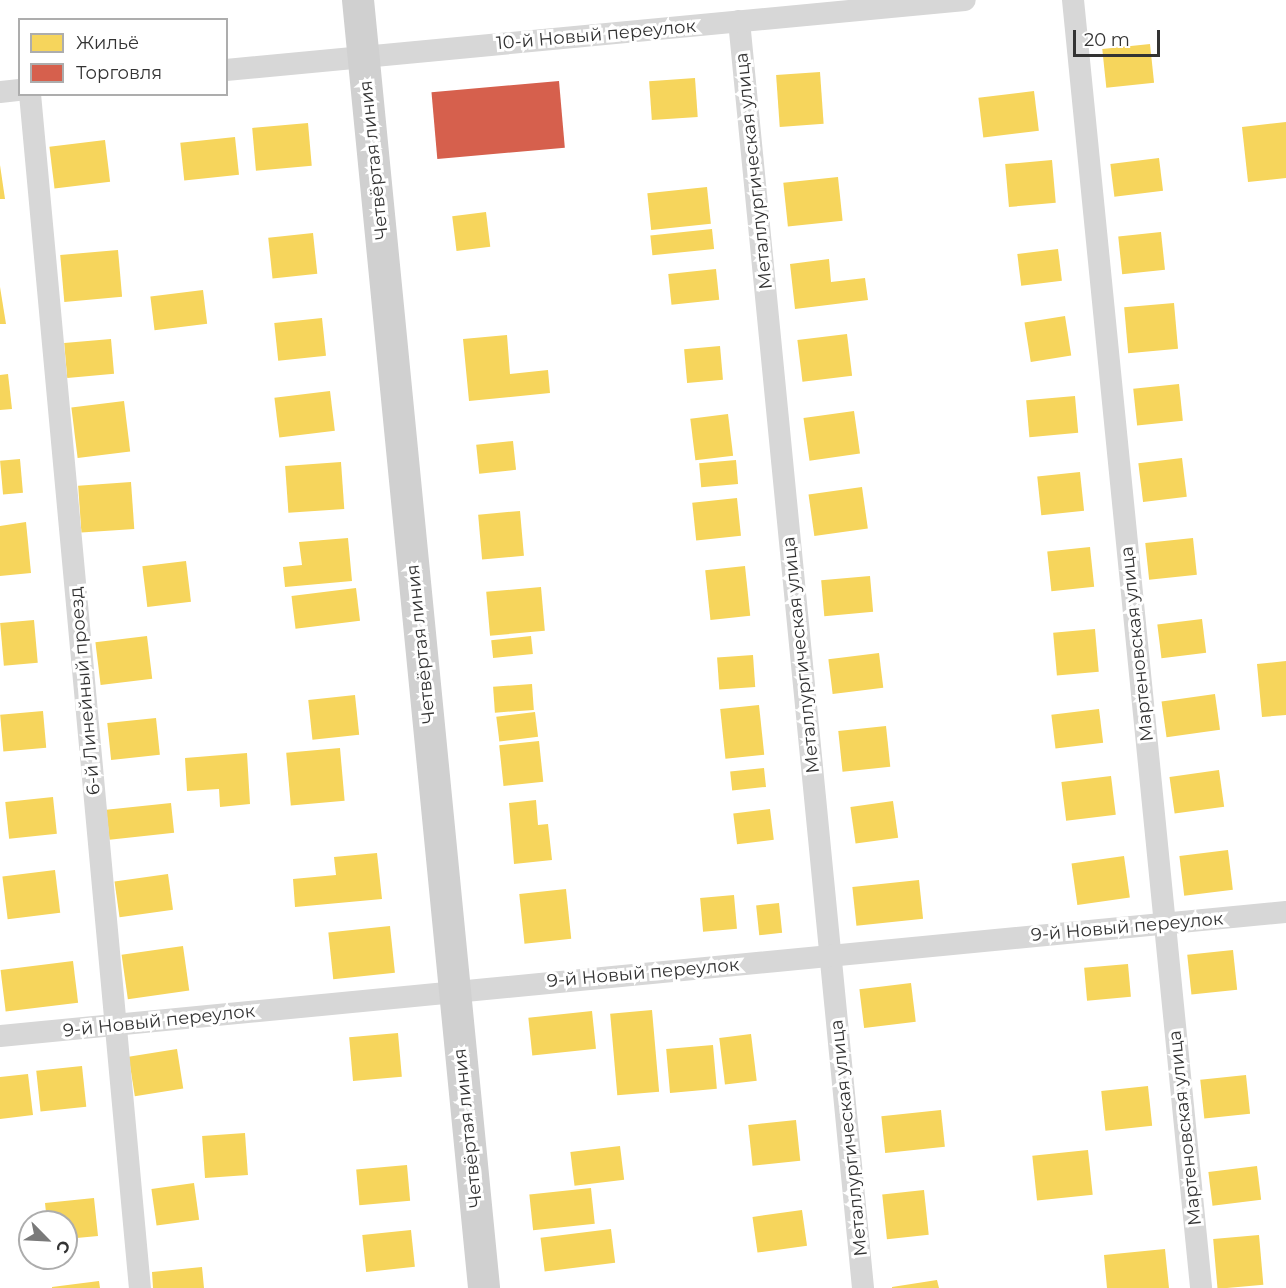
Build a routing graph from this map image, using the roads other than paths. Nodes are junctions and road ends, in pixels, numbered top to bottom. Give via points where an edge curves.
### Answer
1 (358, 0) edge
2 (965, 0) edge
3 (1072, 0) edge
4 (739, 21) junction
5 (364, 57) junction
6 (228, 70) edge
7 (18, 90) edge
8 (0, 92) edge
9 (30, 96) edge
10 (1286, 912) edge
11 (1165, 924) junction
12 (831, 956) junction
13 (454, 991) junction
14 (116, 1026) junction
15 (0, 1036) edge
16 (140, 1288) edge
17 (484, 1288) edge
18 (863, 1288) edge
19 (1201, 1288) edge

1 - 5 street, Четвёртая линия
2 - 4 street, 10-й Новый переулок
3 - 11 street, Мартеновская улица
4 - 5 street, 10-й Новый переулок
4 - 12 street, Металлургическая улица
5 - 6 street, 10-й Новый переулок
5 - 13 street, Четвёртая линия
7 - 8 street
9 - 14 street, 6-й Линейный проезд
10 - 11 street, 9-й Новый переулок
11 - 12 street, 9-й Новый переулок
11 - 19 street, Мартеновская улица
12 - 13 street, 9-й Новый переулок
12 - 18 street, Металлургическая улица
13 - 14 street, 9-й Новый переулок
13 - 17 street, Четвёртая линия
14 - 15 street, 9-й Новый переулок
14 - 16 street, 6-й Линейный проезд

